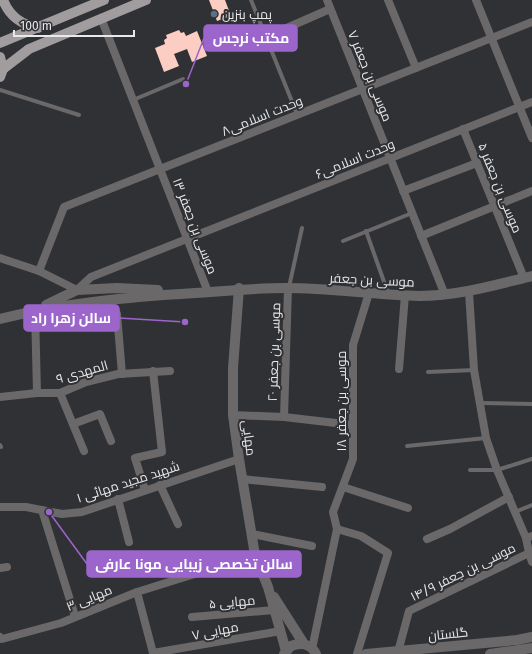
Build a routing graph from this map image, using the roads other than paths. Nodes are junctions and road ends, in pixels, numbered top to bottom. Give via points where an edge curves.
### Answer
1 (3, 0) edge
2 (104, 0) edge
3 (146, 0) edge
4 (251, 0) edge
5 (327, 0) edge
6 (388, 0) edge
7 (476, 0) edge
8 (330, 9) junction
9 (101, 18) junction
10 (51, 22) junction
11 (532, 22) edge
12 (38, 28) junction
13 (57, 36) junction
14 (266, 37) junction
15 (491, 38) junction
16 (0, 43) edge
17 (0, 58) edge
18 (416, 68) junction
19 (1, 73) edge
20 (183, 79) dead end
21 (362, 89) junction
22 (0, 90) edge
23 (133, 100) junction
24 (532, 102) edge
25 (519, 107) junction
26 (79, 115) dead end
27 (298, 115) junction
28 (463, 129) junction
29 (532, 138) edge
30 (390, 158) junction
31 (477, 163) junction
32 (160, 169) junction
33 (403, 191) junction
34 (532, 191) edge
35 (494, 206) junction
36 (412, 213) junction
37 (302, 228) dead end
38 (366, 231) junction
39 (421, 236) junction
40 (188, 239) junction
41 (343, 241) dead end
42 (0, 258) edge
43 (39, 271) junction
44 (528, 277) edge
45 (239, 288) junction
46 (288, 288) junction
47 (77, 290) junction
48 (208, 292) junction
49 (469, 292) junction
50 (369, 293) junction
51 (388, 294) junction
52 (445, 294) junction
53 (405, 295) junction
54 (35, 310) junction
55 (117, 314) dead end
56 (0, 319) edge
57 (399, 368) dead end
58 (474, 370) junction
59 (152, 371) junction
60 (170, 371) dead end
61 (428, 372) dead end
62 (122, 374) junction
63 (37, 392) junction
64 (60, 393) junction
65 (0, 397) edge
66 (480, 403) junction
67 (532, 404) edge
68 (233, 415) junction
69 (284, 417) junction
70 (73, 424) junction
71 (353, 425) junction
72 (486, 438) junction
73 (111, 441) dead end
74 (408, 446) dead end
75 (84, 451) dead end
76 (239, 458) junction
77 (532, 459) edge
78 (470, 470) dead end
79 (497, 470) junction
80 (242, 479) junction
81 (160, 485) junction
82 (322, 487) dead end
83 (343, 487) junction
84 (145, 490) junction
85 (509, 497) junction
86 (118, 499) junction
87 (532, 505) edge
88 (0, 507) edge
89 (408, 508) dead end
90 (42, 510) junction
91 (515, 512) junction
92 (178, 524) dead end
93 (336, 529) junction
94 (252, 534) junction
95 (529, 537) edge
96 (427, 538) dead end
97 (129, 542) dead end
98 (312, 546) dead end
99 (256, 555) junction
100 (530, 558) edge
101 (268, 587) junction
102 (137, 592) junction
103 (275, 610) junction
104 (75, 616) junction
105 (192, 617) dead end
106 (281, 631) junction
107 (532, 637) edge
108 (0, 638) edge
109 (532, 648) edge
110 (311, 649) edge
111 (184, 652) edge
112 (285, 652) edge
113 (398, 652) junction
114 (506, 653) edge
115 (153, 654) edge
116 (357, 654) edge
117 (366, 654) edge
118 (490, 654) edge

1 - 12 main road via 16,20
2 - 10 main road
3 - 9 main road
4 - 14 lane
5 - 8 street, موسی بن جعفر ۷
6 - 18 street
7 - 15 street
8 - 14 street
8 - 21 street, موسی بن جعفر ۷
9 - 13 main road
9 - 23 street, موسی بن جعفر ۱۳
10 - 12 main road
10 - 13 main road via 47,31 49,35
11 - 15 street, وحدت اسلامی۸
12 - 16 main road
13 - 19 main road via 29,49
14 - 27 lane
15 - 18 street, وحدت اسلامی۸
15 - 25 street
17 - 19 main road
18 - 21 street, وحدت اسلامی۸
20 - 23 lane
21 - 27 street, وحدت اسلامی۸
21 - 30 street, موسی بن جعفر ۷
22 - 26 lane
23 - 32 street, موسی بن جعفر ۱۳
24 - 25 street, وحدت اسلامی۶
25 - 28 street, وحدت اسلامی۶
25 - 29 street
27 - 32 street, وحدت اسلامی۸
28 - 30 street, وحدت اسلامی۶
28 - 31 street, موسی بن جعفر ۵
30 - 33 street, موسی بن جعفر ۷
30 - 40 street, وحدت اسلامی۶
31 - 33 street
31 - 35 street, موسی بن جعفر ۵
32 - 40 street, موسی بن جعفر ۱۳
32 - 43 street, وحدت اسلامی۸ via 64,207
33 - 36 street, موسی بن جعفر ۷
34 - 35 street
35 - 39 street
35 - 44 street, موسی بن جعفر ۵
36 - 38 lane
36 - 39 street, موسی بن جعفر ۷
37 - 46 lane
38 - 41 lane
38 - 51 lane
39 - 52 street, موسی بن جعفر ۷
40 - 47 street, وحدت اسلامی۶ via 91,277
40 - 48 street, موسی بن جعفر ۱۳
42 - 43 street
43 - 47 street
44 - 49 street, موسی بن جعفر
45 - 46 street, موسی بن جعفر
45 - 48 street, موسی بن جعفر
45 - 68 street, مهایی via 233,368
46 - 50 street, موسی بن جعفر
46 - 69 street, موسی بن جعفر ۲۰
47 - 48 street, موسی بن جعفر via 117,288
47 - 54 street, موسی بن جعفر
48 - 54 street, موسی بن جعفر via 116,299
49 - 52 street, موسی بن جعفر
49 - 58 street, موسی بن جعفر ۱۴/۹
50 - 51 street, موسی بن جعفر
50 - 71 street, موسی بن جعفر ۱۸ via 353,345
51 - 53 street, موسی بن جعفر
52 - 53 street, موسی بن جعفر
53 - 57 street
54 - 56 street, موسی بن جعفر
54 - 63 street
55 - 62 street
58 - 61 lane
58 - 66 street, موسی بن جعفر ۱۴/۹
59 - 60 street, المهدی ۹
59 - 62 street, المهدی ۹
59 - 84 street via 162,452 135,458
62 - 64 street, المهدی ۹ via 86,382
63 - 64 street, المهدی ۹
63 - 65 street, المهدی ۹
64 - 70 street
66 - 67 lane
66 - 72 street, موسی بن جعفر ۱۴/۹
68 - 69 street
68 - 76 street, مهایی
69 - 71 street
70 - 73 street via 100,414
70 - 75 street
71 - 83 street, موسی بن جعفر ۱۸ via 353,459
72 - 74 lane
72 - 79 street, موسی بن جعفر ۱۴/۹
76 - 80 street, مهایی
76 - 81 street, شهید مجید مهائی ۱
77 - 79 lane
78 - 79 lane
79 - 85 street, موسی بن جعفر ۱۴/۹
80 - 82 street
80 - 94 street, مهایی
81 - 84 street, شهید مجید مهائی ۱
81 - 92 street
83 - 89 street
83 - 93 street, موسی بن جعفر ۱۸ via 333,512
84 - 86 street, شهید مجید مهائی ۱
85 - 91 street, موسی بن جعفر ۱۴/۹
85 - 96 street via 450,529
86 - 90 street, شهید مجید مهائی ۱ via 82,512 62,514
86 - 97 street
87 - 91 lane
88 - 90 street, شهید مجید مهائی ۱
90 - 104 street
91 - 95 street, موسی بن جعفر ۱۴/۹
93 - 110 street, موسی بن جعفر ۱۸
93 - 116 street via 361,536 388,553
94 - 98 street
94 - 99 street, مهایی
95 - 100 street, موسی بن جعفر ۱۴/۹
99 - 101 street, مهایی
99 - 102 street, مهایی ۳
100 - 113 street, موسی بن جعفر ۱۴/۹ via 409,612
101 - 103 street
101 - 110 street
102 - 104 street, مهایی ۳
102 - 115 street
103 - 105 street, مهایی ۵
103 - 106 street
104 - 108 street, مهایی ۳ via 61,623
106 - 111 street, مهایی ۷
106 - 112 street
107 - 113 street, گلستان
109 - 114 street
110 - 112 street via 297,644
111 - 115 street, مهایی ۷
113 - 117 street, گلستان
114 - 118 street

